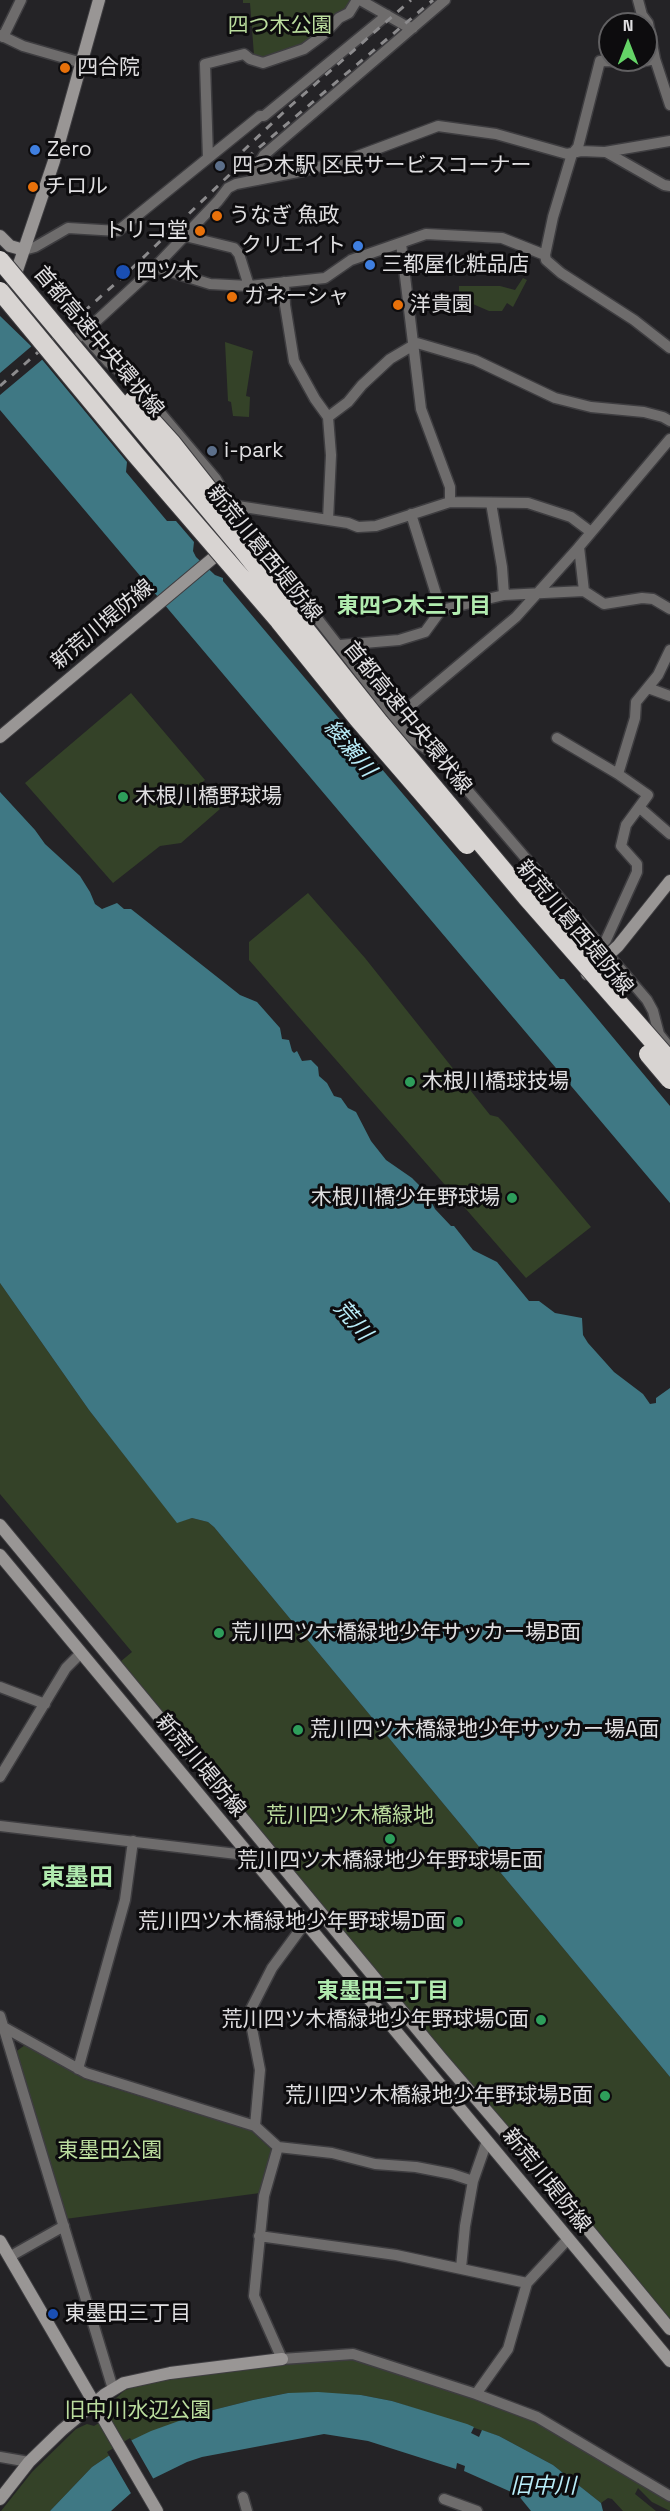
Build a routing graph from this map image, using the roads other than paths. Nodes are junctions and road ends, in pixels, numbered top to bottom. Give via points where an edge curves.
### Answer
1 (21, 0) edge
2 (99, 0) edge
3 (359, 0) edge
4 (445, 0) edge
5 (387, 15) junction
6 (413, 28) junction
7 (2, 36) edge
8 (82, 63) junction
9 (658, 68) edge
10 (598, 69) edge
11 (670, 105) edge
12 (670, 141) edge
13 (605, 152) junction
14 (572, 154) junction
15 (208, 158) junction
16 (258, 180) junction
17 (670, 186) edge
18 (0, 236) edge
19 (185, 236) junction
20 (401, 243) junction
21 (0, 247) edge
22 (24, 250) junction
23 (545, 255) junction
24 (0, 260) edge
25 (155, 267) junction
26 (0, 269) edge
27 (284, 282) junction
28 (4, 284) edge
29 (249, 286) junction
30 (83, 334) junction
31 (414, 346) junction
32 (68, 348) junction
33 (670, 348) edge
34 (328, 417) junction
35 (670, 421) edge
36 (670, 439) edge
37 (450, 502) junction
38 (491, 502) junction
39 (231, 505) junction
40 (411, 514) junction
41 (328, 520) junction
42 (591, 532) junction
43 (230, 544) junction
44 (579, 547) junction
45 (584, 591) junction
46 (538, 594) junction
47 (504, 595) junction
48 (670, 609) edge
49 (441, 610) junction
50 (340, 645) junction
51 (670, 650) edge
52 (648, 688) junction
53 (670, 696) edge
54 (385, 724) junction
55 (0, 737) edge
56 (557, 738) dead end
57 (618, 774) junction
58 (640, 808) junction
59 (670, 834) edge
60 (670, 880) edge
61 (601, 945) junction
62 (609, 955) junction
63 (587, 974) junction
64 (657, 1024) junction
65 (670, 1030) edge
66 (640, 1036) junction
67 (670, 1048) edge
68 (670, 1061) edge
69 (670, 1071) edge
70 (670, 1080) edge
71 (0, 1525) edge
72 (0, 1556) edge
73 (81, 1653) junction
74 (0, 1688) edge
75 (45, 1704) junction
76 (0, 1777) edge
77 (0, 1826) edge
78 (133, 1841) junction
79 (247, 1853) junction
80 (305, 1923) junction
81 (1, 2022) edge
82 (78, 2069) junction
83 (255, 2126) junction
84 (487, 2141) junction
85 (278, 2147) junction
86 (473, 2181) junction
87 (64, 2226) junction
88 (259, 2236) junction
89 (568, 2239) junction
90 (0, 2241) edge
91 (9, 2257) junction
92 (461, 2268) junction
93 (527, 2283) junction
94 (670, 2329) edge
95 (282, 2358) junction
96 (670, 2361) edge
97 (113, 2389) junction
98 (476, 2394) junction
99 (98, 2407) junction
100 (0, 2457) edge
101 (29, 2462) junction
102 (670, 2496) edge
103 (243, 2497) dead end
104 (0, 2499) edge
105 (444, 2499) dead end
106 (157, 2511) edge
107 (246, 2511) edge
108 (477, 2511) edge

1 - 7 street
2 - 8 main road
3 - 5 street
3 - 15 street via 349,13 304,49 263,63 244,54 205,64
4 - 6 street
5 - 6 street
5 - 15 street
6 - 16 street via 264,155 258,165
7 - 8 street
8 - 22 main road
9 - 11 street
10 - 14 street via 578,147
12 - 13 street
13 - 14 street
13 - 17 street
14 - 16 street via 496,134 438,126 355,157
14 - 23 street
15 - 22 street via 117,231 68,228
16 - 19 street via 228,188
18 - 22 main road via 10,246
19 - 25 street
19 - 29 street via 234,248
20 - 23 street via 426,234 502,238
20 - 27 street via 351,260 326,278
20 - 31 street
21 - 54 highway, bridge via 172,443 297,602
22 - 28 main road
23 - 33 street via 561,273
24 - 28 main road, 新荒川葛西堤防線
24 - 54 highway, 首都高速中央環状線, bridge
25 - 29 street via 210,284
25 - 30 street
26 - 28 main road, 新荒川葛西堤防線
27 - 29 street
27 - 34 street via 294,361
28 - 32 main road, 新荒川葛西堤防線
28 - 70 highway, 首都高速中央環状線, bridge via 358,719
30 - 32 street
30 - 39 street via 108,362 136,384 216,479
31 - 34 street via 390,359
31 - 35 street via 417,343 457,353 555,398 591,407 644,412
31 - 37 street via 421,409 450,487
32 - 43 main road, 新荒川葛西堤防線, bridge
34 - 41 street
36 - 42 street
37 - 38 street
37 - 40 street
38 - 42 street via 528,503 571,517
38 - 47 street
39 - 41 street
39 - 50 street
40 - 41 street via 376,526 358,527
40 - 49 street
42 - 44 street
43 - 54 main road, 新荒川葛西堤防線, bridge via 319,652
43 - 55 main road, 新荒川堤防線
44 - 45 street
44 - 46 street
45 - 46 street
45 - 48 street via 604,604 653,598
46 - 47 street
46 - 54 street via 516,617
47 - 49 street
49 - 50 street via 425,632 399,640
50 - 54 street
51 - 52 street
52 - 53 street
52 - 57 street via 636,702
54 - 61 street via 440,758
54 - 63 main road, 新荒川葛西堤防線
54 - 68 highway, 首都高速中央環状線, bridge via 526,897
56 - 57 street
57 - 58 street via 648,795
58 - 59 street
58 - 61 street via 626,825 621,846 637,864 637,872
60 - 62 main road
61 - 62 street
62 - 63 main road
62 - 64 street via 647,1000
63 - 66 main road, 新荒川葛西堤防線
64 - 65 street
64 - 66 street
64 - 67 street
66 - 69 main road, 新荒川葛西堤防線
71 - 94 main road, 新荒川堤防線
72 - 73 main road, 新荒川堤防線
73 - 75 street via 66,1668
73 - 79 main road, 新荒川堤防線
74 - 75 street
75 - 76 street
77 - 78 street
78 - 79 street
78 - 82 street via 124,1900
79 - 80 main road, 新荒川堤防線
80 - 83 street via 272,1968 249,2013 260,2070
80 - 84 main road, 新荒川堤防線
81 - 82 street
81 - 87 street
82 - 83 street
83 - 85 street
84 - 86 street
84 - 89 main road, 新荒川堤防線
85 - 86 street via 416,2167
85 - 88 street via 264,2196
86 - 92 street
87 - 91 street
87 - 97 street
88 - 92 street
88 - 95 street via 254,2296
89 - 93 street
89 - 96 main road, 新荒川堤防線
90 - 91 main road
91 - 99 main road
92 - 93 street
93 - 98 street via 508,2349
95 - 97 main road via 160,2375
95 - 98 street via 353,2354
97 - 99 main road
98 - 102 street via 537,2417
99 - 101 main road
99 - 106 main road
100 - 101 street
101 - 104 main road
103 - 107 street
105 - 108 street

